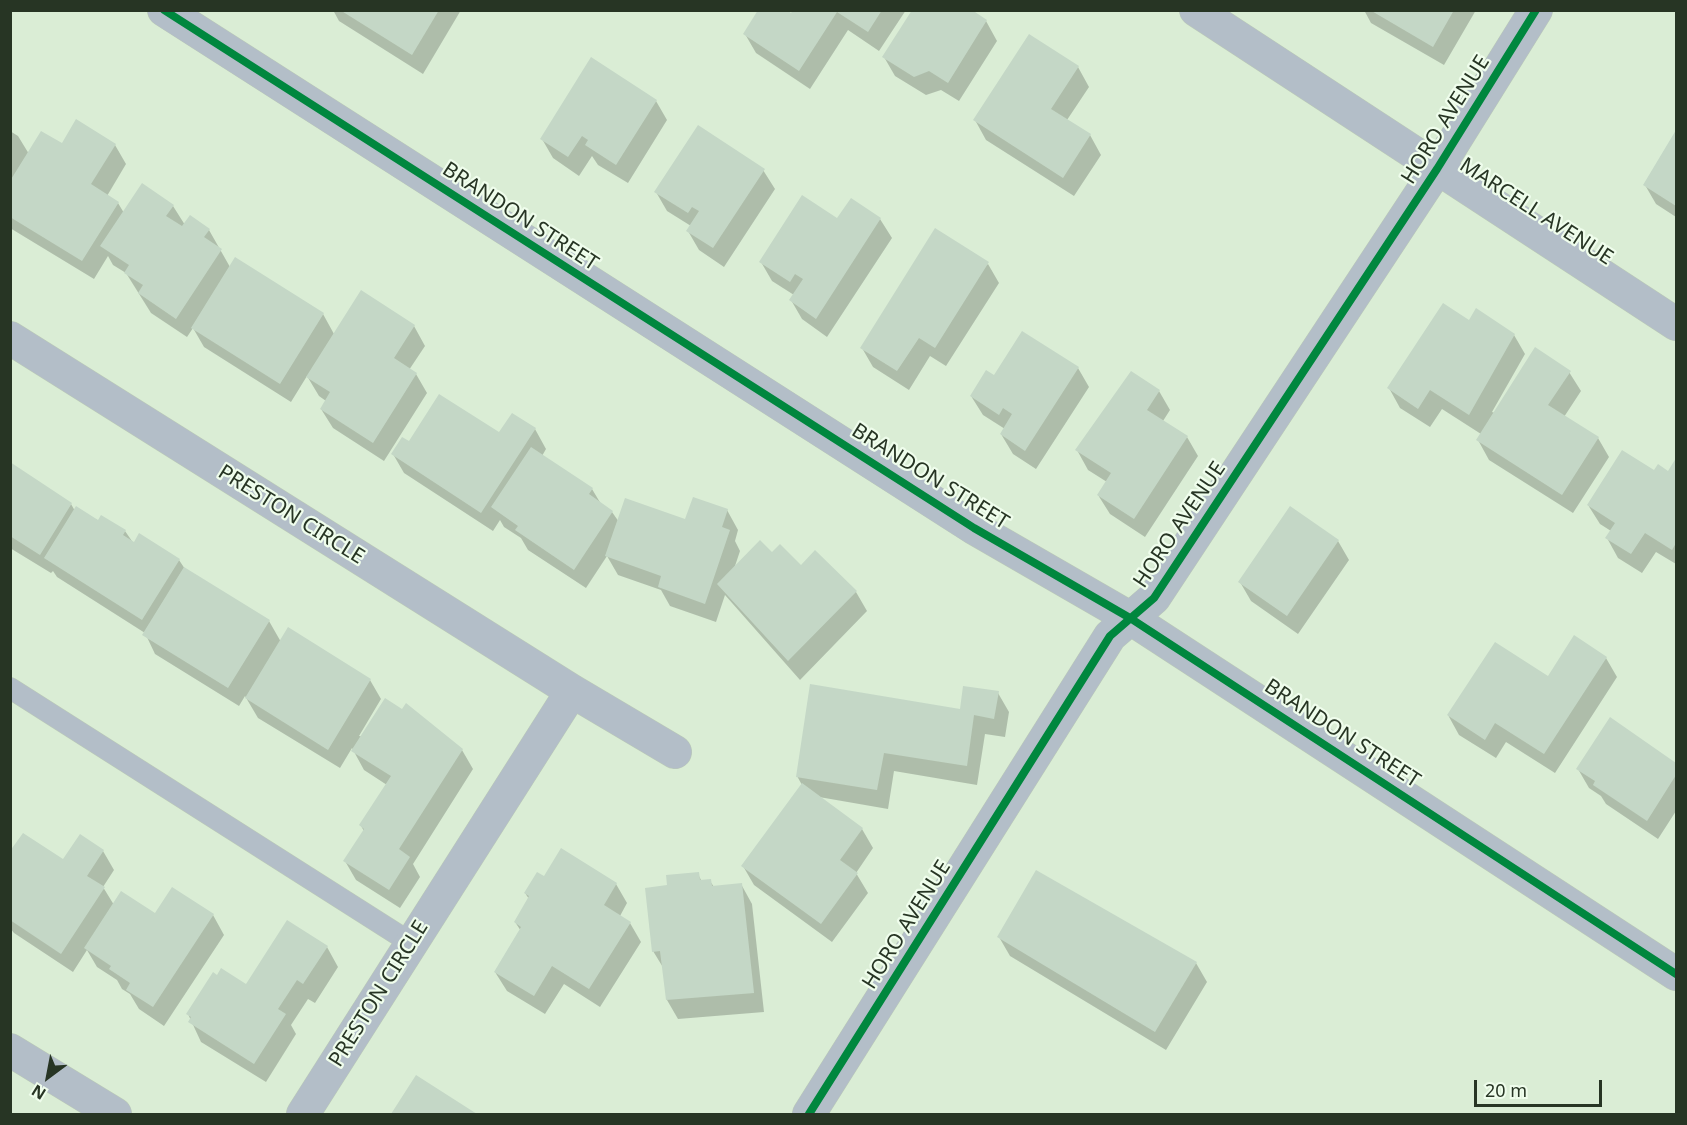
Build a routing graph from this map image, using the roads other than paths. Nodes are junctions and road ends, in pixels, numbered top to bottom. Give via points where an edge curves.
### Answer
1 (164, 10) edge
2 (1196, 10) edge
3 (1536, 10) edge
4 (1437, 169) junction
5 (1677, 324) edge
6 (10, 338) edge
7 (1130, 618) junction
8 (10, 688) edge
9 (572, 691) junction
10 (675, 752) dead end
11 (411, 943) junction
12 (1677, 974) edge
13 (10, 1050) edge
14 (114, 1114) edge
15 (303, 1114) edge
16 (809, 1114) edge

1 - 7 street, BRANDON STREET via 974,528
2 - 4 street, MARCELL AVENUE
3 - 4 street, HORO AVENUE
4 - 5 street, MARCELL AVENUE
4 - 7 street, HORO AVENUE via 1154,598
6 - 9 street, PRESTON CIRCLE
7 - 12 street, BRANDON STREET
7 - 16 street, HORO AVENUE via 1110,636
8 - 11 lane
9 - 10 street, PRESTON CIRCLE
9 - 11 street, PRESTON CIRCLE
11 - 15 street, PRESTON CIRCLE
13 - 14 street

